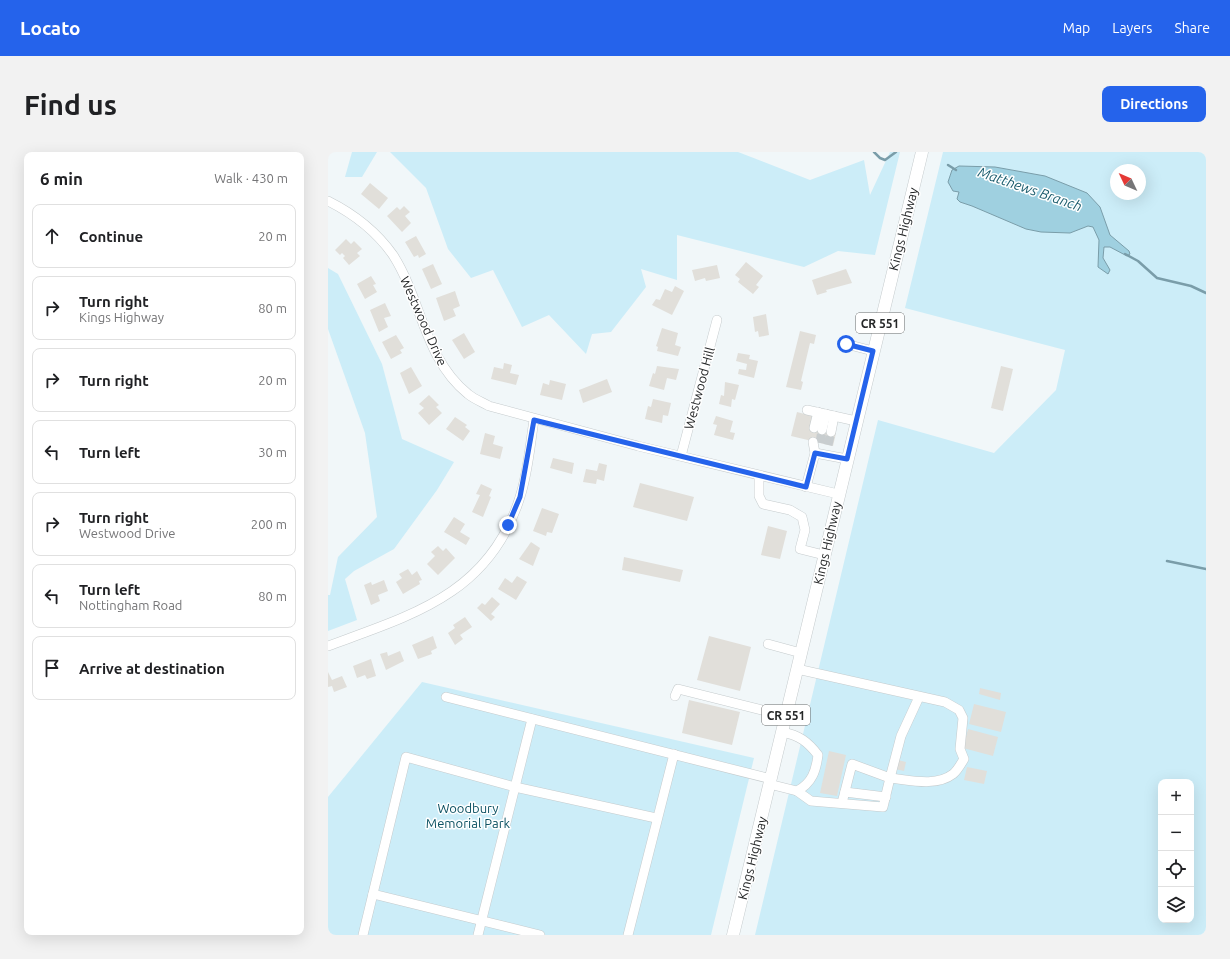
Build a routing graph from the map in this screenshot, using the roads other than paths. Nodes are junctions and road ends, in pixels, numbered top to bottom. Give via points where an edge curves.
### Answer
1 (922, 152) edge
2 (328, 201) edge
3 (717, 320) dead end
4 (846, 344) dead end
5 (873, 351) junction
6 (807, 410) dead end
7 (826, 414) junction
8 (534, 420) junction
9 (856, 421) junction
10 (820, 454) junction
11 (682, 456) junction
12 (847, 459) junction
13 (759, 476) junction
14 (806, 487) junction
15 (838, 494) junction
16 (824, 555) junction
17 (768, 644) dead end
18 (328, 646) edge
19 (802, 653) junction
20 (798, 669) junction
21 (675, 696) dead end
22 (446, 697) dead end
23 (919, 697) junction
24 (786, 716) junction
25 (532, 719) junction
26 (782, 732) junction
27 (674, 754) junction
28 (890, 778) junction
29 (770, 782) junction
30 (515, 787) junction
31 (797, 791) junction
32 (845, 792) junction
33 (886, 797) junction
34 (842, 803) junction
35 (656, 818) junction
36 (373, 894) junction
37 (482, 921) junction
38 (363, 935) edge
39 (478, 935) edge
40 (540, 935) edge
41 (628, 935) edge
42 (733, 935) edge

1 - 5 main road, Kings Highway / CR 551
2 - 8 street, Westwood Drive via 346,210 375,232 393,256 405,278 436,355 449,376 468,394 489,406
3 - 11 street, Westwood Hill
4 - 5 street
5 - 9 main road, Kings Highway / CR 551
6 - 7 street
7 - 7 street via 823,430
7 - 9 street
8 - 11 street, Westwood Drive
8 - 18 street via 520,497 492,554 469,580 410,616
9 - 12 main road, Kings Highway / CR 551
10 - 10 street via 820,443
10 - 12 street
10 - 14 street
11 - 13 street, Westwood Drive
12 - 15 main road, Kings Highway / CR 551
13 - 14 street, Westwood Drive
13 - 16 street via 759,496 763,504 790,510 802,517 805,530 800,549
14 - 15 street, Westwood Drive
15 - 16 main road, Kings Highway / CR 551
16 - 19 main road, Kings Highway / CR 551
17 - 19 street
19 - 20 main road, Kings Highway / CR 551
20 - 23 street
20 - 24 main road, Kings Highway / CR 551
21 - 24 street via 678,690
22 - 25 street
23 - 28 street via 901,736
23 - 28 street via 945,702 959,710 963,718 960,749 964,759 954,773 945,779 932,781
24 - 26 main road, Kings Highway / CR 551
25 - 27 street
25 - 30 street
26 - 29 main road, Kings Highway / CR 551
26 - 31 street via 793,734 808,742 818,755 816,771 806,786
27 - 29 street
27 - 35 street
28 - 32 street via 852,764
28 - 33 street
29 - 31 street
29 - 42 main road, Kings Highway / CR 551
30 - 35 street
30 - 36 street via 406,757
30 - 37 street
31 - 34 street via 811,801
32 - 33 street
32 - 34 street
33 - 34 street via 884,807
35 - 41 street
36 - 37 street
36 - 38 street
37 - 39 street
37 - 40 street

